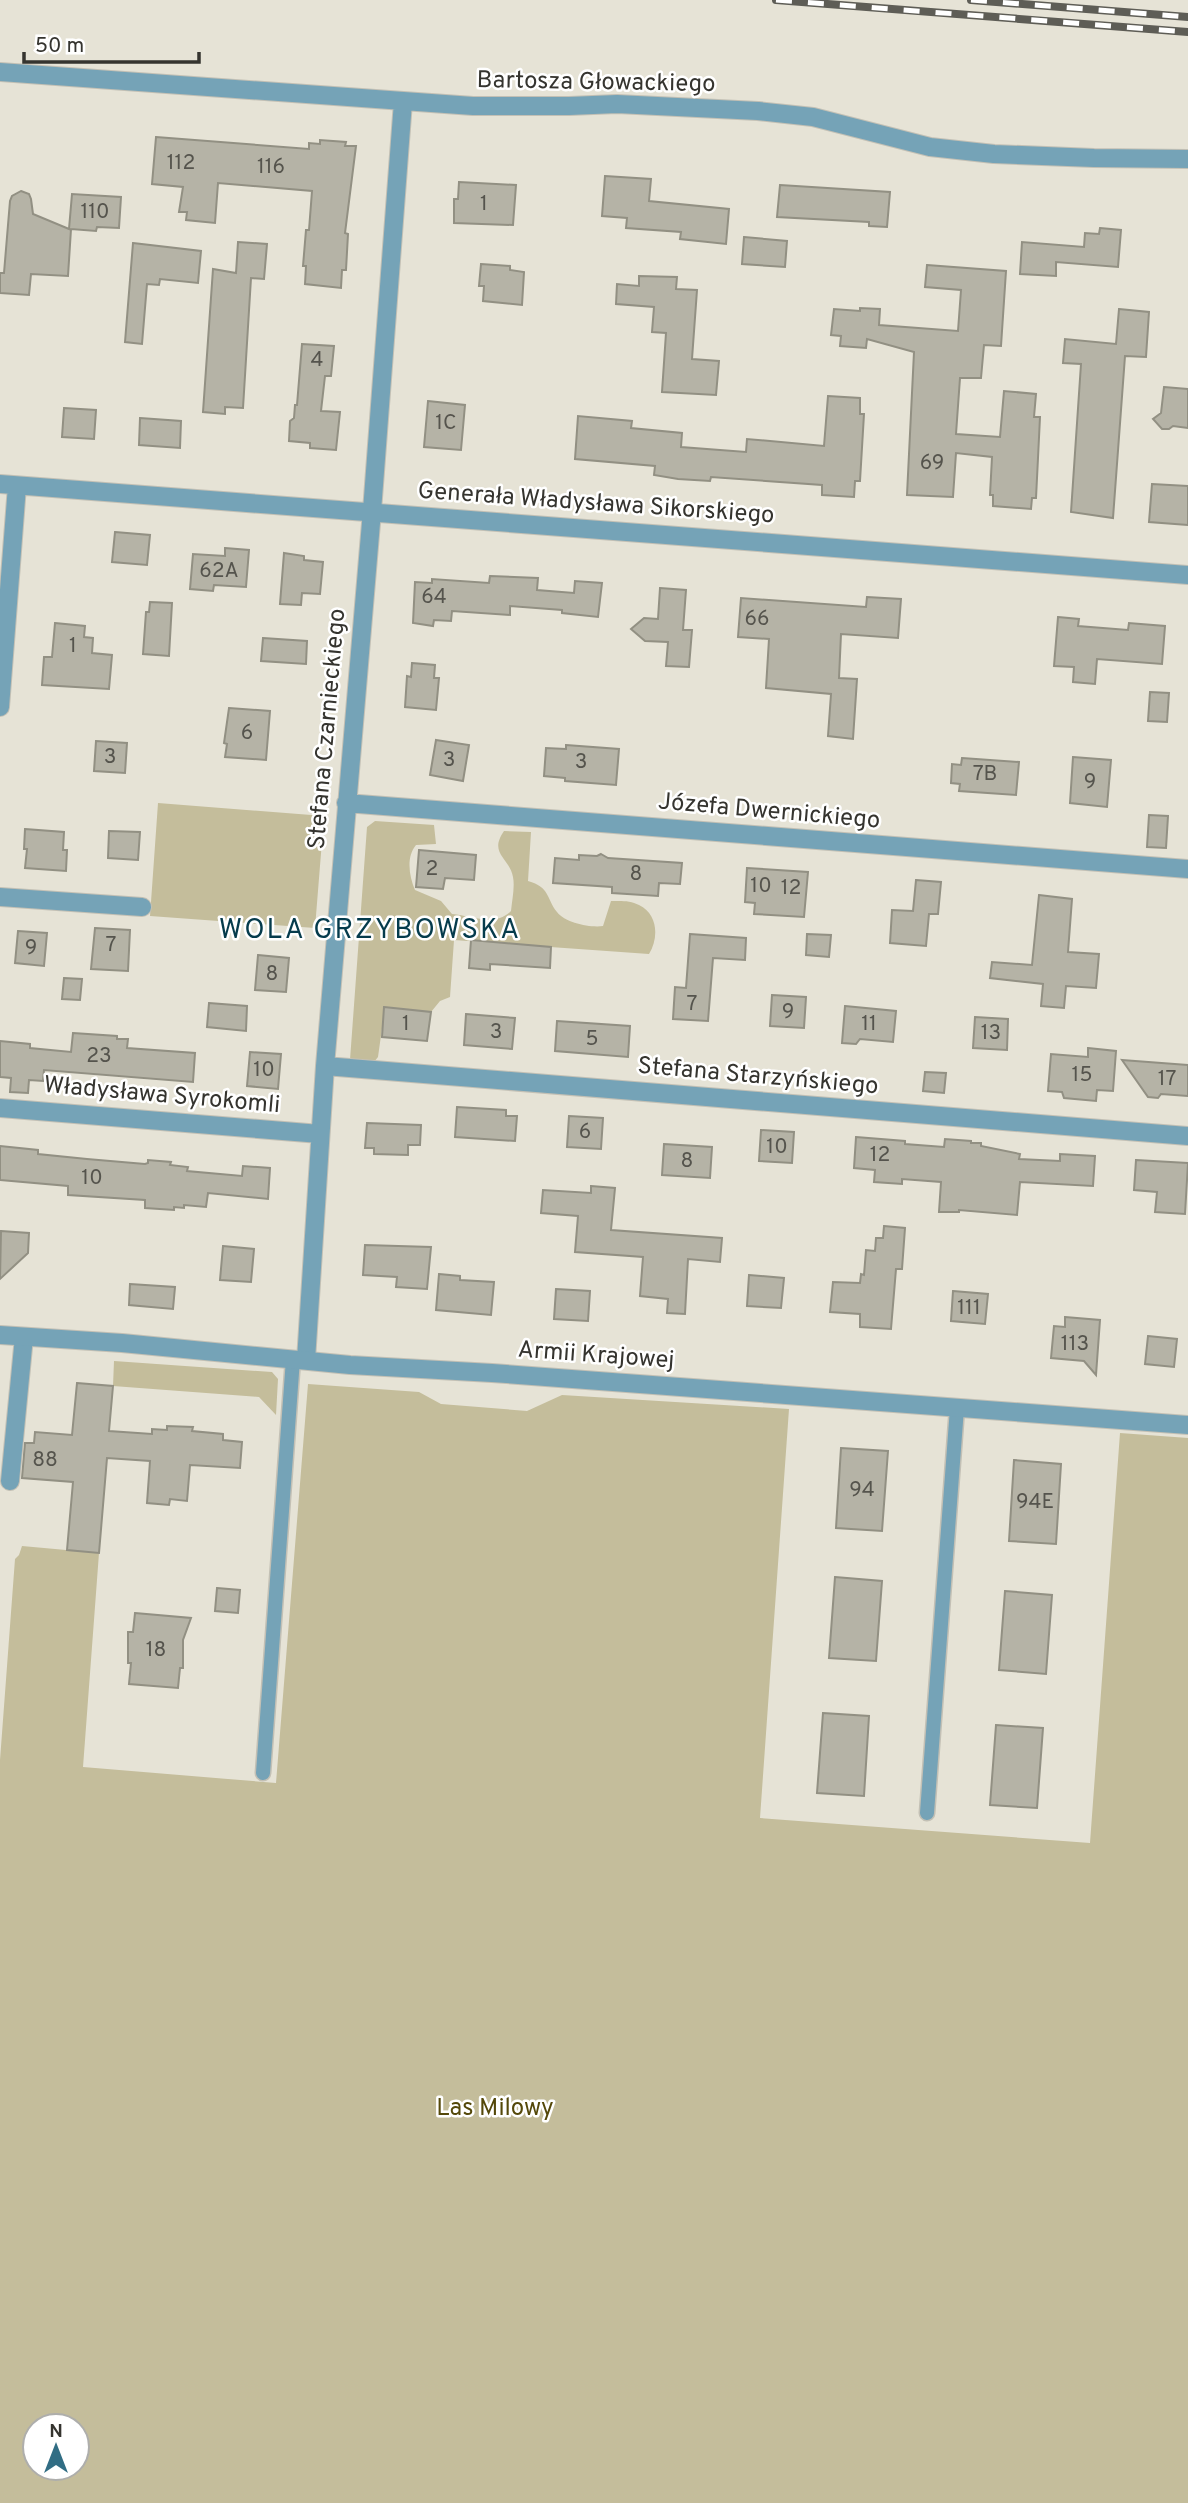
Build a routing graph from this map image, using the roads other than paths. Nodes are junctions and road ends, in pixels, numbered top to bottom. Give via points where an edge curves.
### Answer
1 (0, 72) edge
2 (403, 102) junction
3 (1188, 159) edge
4 (8, 485) edge
5 (372, 511) junction
6 (1188, 575) edge
7 (0, 707) edge
8 (346, 803) junction
9 (1188, 869) edge
10 (0, 897) edge
11 (142, 907) dead end
12 (325, 1066) junction
13 (0, 1108) edge
14 (320, 1134) junction
15 (1188, 1136) edge
16 (0, 1335) edge
17 (24, 1337) junction
18 (300, 1359) junction
19 (957, 1408) junction
20 (1188, 1425) edge
21 (10, 1481) dead end
22 (263, 1773) dead end
23 (928, 1813) dead end

1 - 2 street, Bartosza Głowackiego
2 - 3 street, Bartosza Głowackiego via 734,109 813,117 930,147 994,154
2 - 5 street, Stefana Czarnieckiego
4 - 5 street, Generała Władysława Sikorskiego
4 - 7 street
5 - 6 street, Generała Władysława Sikorskiego
5 - 8 street, Stefana Czarnieckiego
8 - 9 street, Józefa Dwernickiego
8 - 12 street, Stefana Czarnieckiego
10 - 11 street
12 - 14 street, Stefana Czarnieckiego
12 - 15 street, Stefana Starzyńskiego
13 - 14 street, Władysława Syrokomli
14 - 18 street, Stefana Czarnieckiego
16 - 17 street, Armii Krajowej
17 - 18 street, Armii Krajowej
17 - 21 street
18 - 19 street, Armii Krajowej
18 - 22 lane
19 - 20 street, Armii Krajowej
19 - 23 lane

